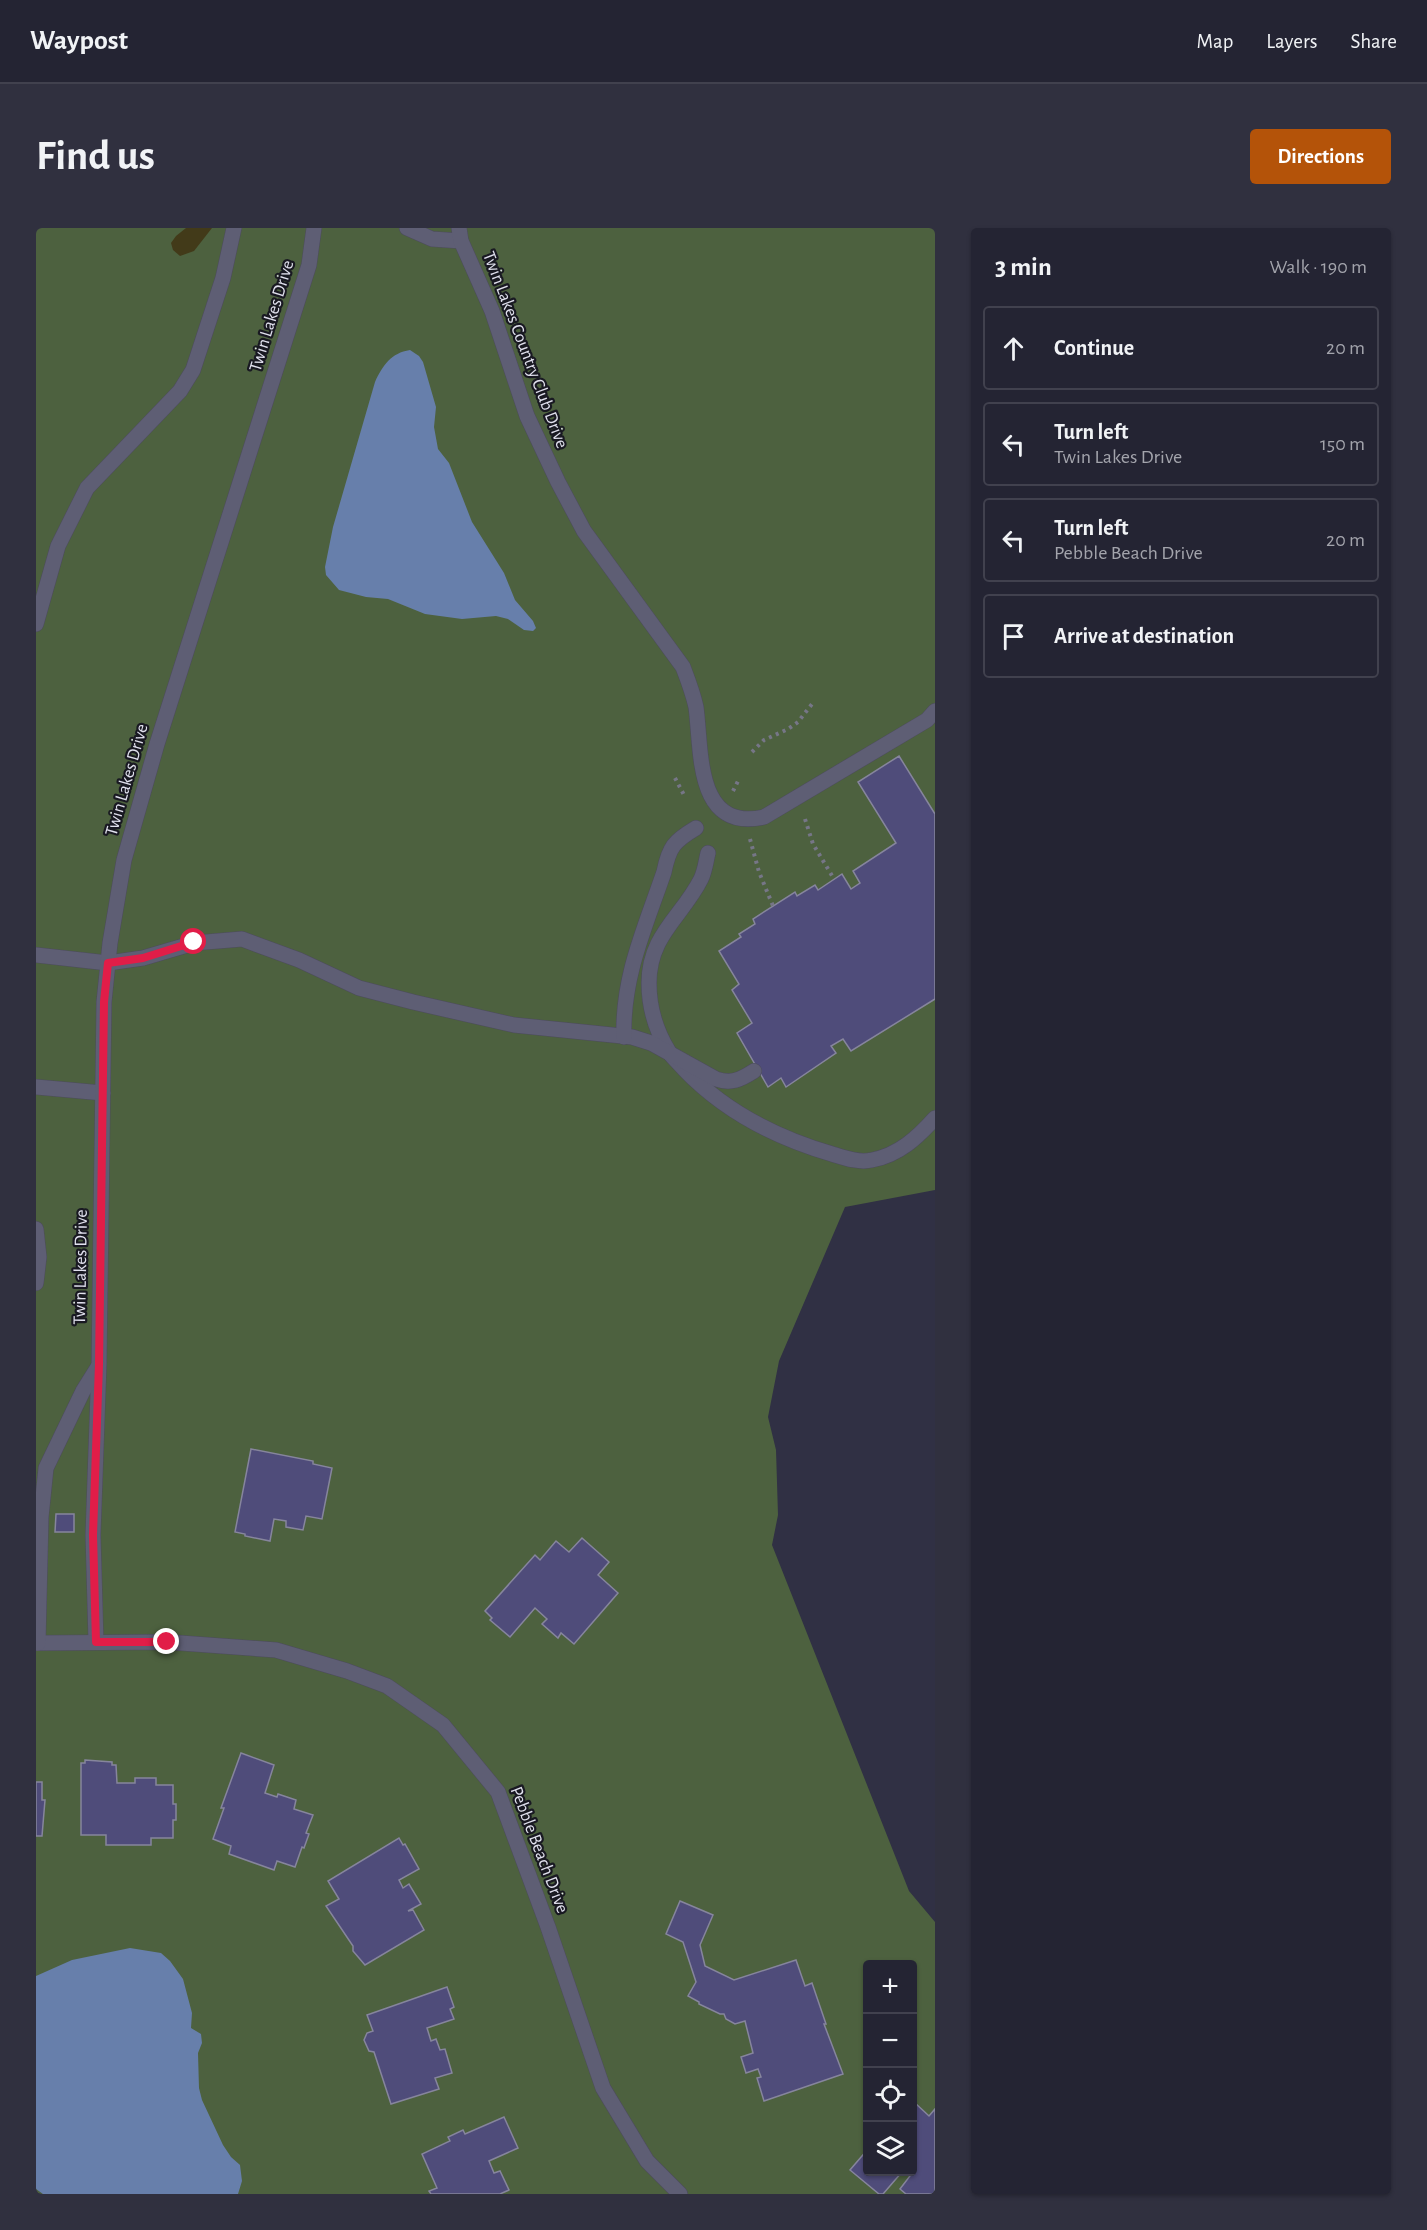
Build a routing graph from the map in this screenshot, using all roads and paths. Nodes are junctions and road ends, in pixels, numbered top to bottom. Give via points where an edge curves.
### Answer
1 (234, 228) edge
2 (314, 228) edge
3 (407, 228) edge
4 (460, 234) edge
5 (36, 624) edge
6 (812, 704) dead end
7 (935, 711) edge
8 (752, 752) dead end
9 (802, 810) dead end
10 (696, 828) dead end
11 (708, 853) dead end
12 (834, 879) dead end
13 (36, 955) edge
14 (108, 963) junction
15 (624, 1037) junction
16 (670, 1054) junction
17 (754, 1071) dead end
18 (36, 1087) edge
19 (103, 1093) junction
20 (935, 1118) edge
21 (36, 1229) edge
22 (36, 1283) edge
23 (99, 1364) junction
24 (96, 1642) junction
25 (37, 1643) edge
26 (680, 2194) edge

1 - 5 street via 194,370 180,391 87,488 58,546
2 - 14 street, Twin Lakes Drive via 309,265 124,860
3 - 4 street, Twin Lakes Country Club Drive via 432,239
4 - 7 street, Twin Lakes Country Club Drive via 492,311 527,416 558,482 584,531 683,667 695,705 703,777 722,810 739,820 764,818 927,720
6 - 8 path via 798,722 764,740
9 - 12 path via 813,844
10 - 15 street via 676,840 668,856 630,972
11 - 16 street via 701,878 651,960 653,1015
13 - 14 street
14 - 15 street via 143,958 194,942 242,939 359,988 413,1002 514,1025
14 - 19 street, Twin Lakes Drive
15 - 16 street via 651,1043
16 - 17 street via 726,1082 740,1080
16 - 20 street via 702,1088 761,1127 851,1160 871,1161 896,1152 918,1137
18 - 19 street
19 - 23 street, Twin Lakes Drive
21 - 22 street
23 - 24 street, Twin Lakes Drive via 93,1535
23 - 25 street, Twin Lakes Drive via 46,1468
24 - 25 street, Pebble Beach Drive
24 - 26 street, Pebble Beach Drive via 167,1642 276,1650 387,1686 443,1725 498,1792 603,2088 647,2161

